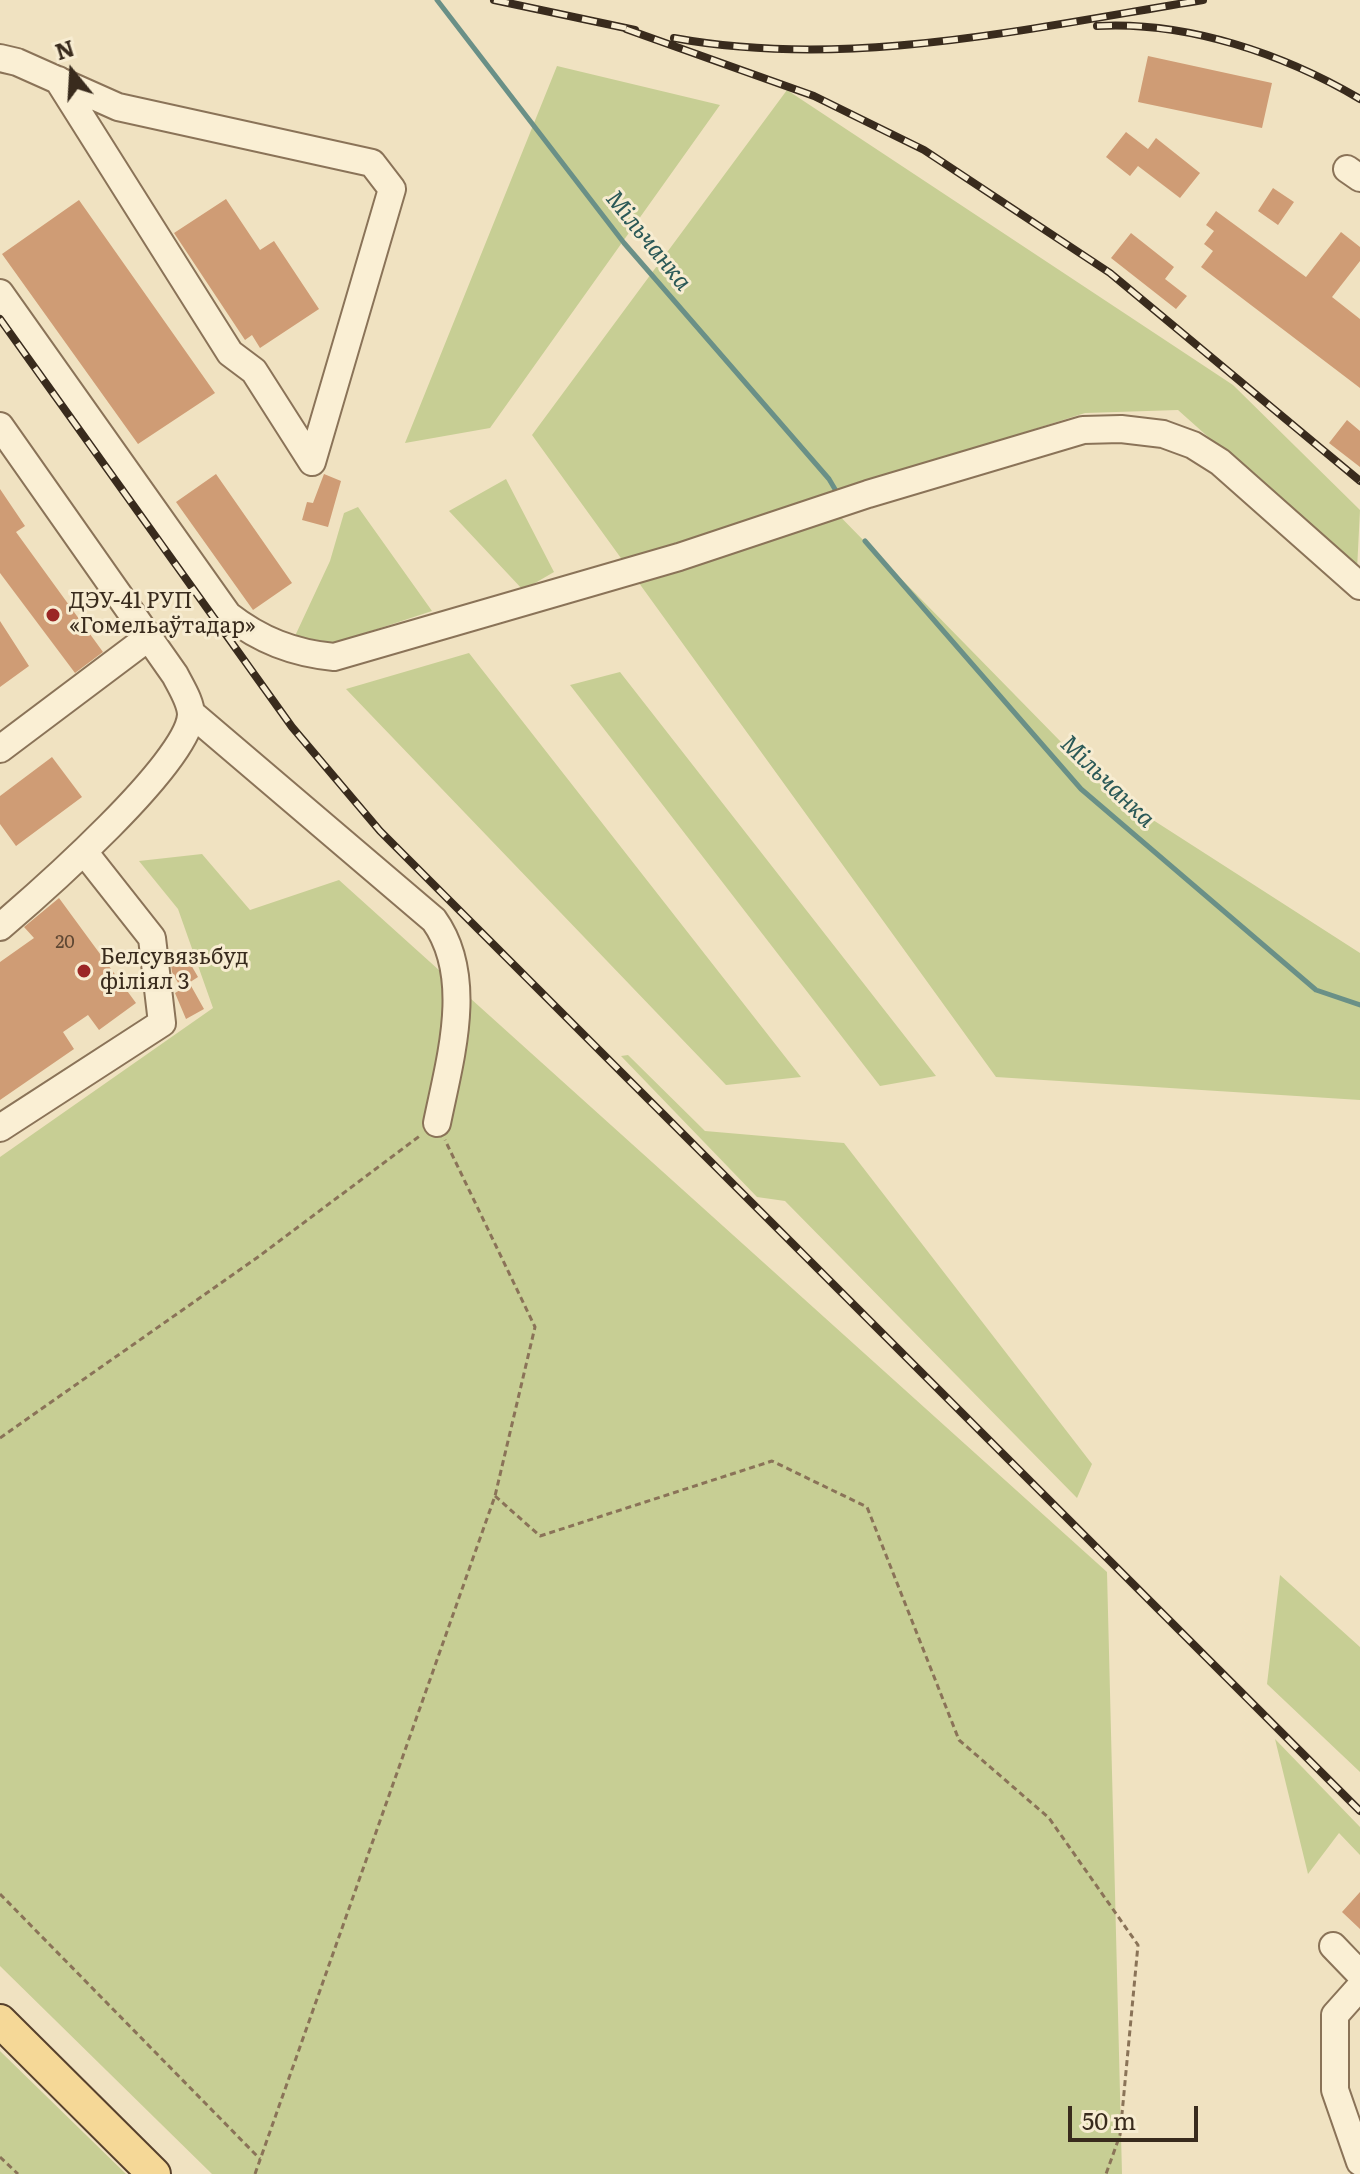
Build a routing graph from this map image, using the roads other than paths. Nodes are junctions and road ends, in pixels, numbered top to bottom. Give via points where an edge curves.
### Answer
1 (0, 58) edge
2 (58, 80) junction
3 (0, 293) edge
4 (0, 426) edge
5 (1360, 586) edge
6 (149, 637) junction
7 (191, 713) junction
8 (0, 749) edge
9 (85, 853) junction
10 (0, 927) edge
11 (437, 1123) road end
12 (0, 1128) edge
13 (1333, 1946) dead end
14 (1360, 1974) edge
15 (1360, 1987) edge
16 (0, 2021) edge
17 (1360, 2162) edge
18 (154, 2174) edge

1 - 2 street
2 - 2 street via 118,107 372,163 392,189 312,462 254,371 230,353
3 - 5 street via 228,615 253,635 308,655 334,657 679,557 1083,430 1163,434 1193,445 1220,462
4 - 6 street
6 - 7 street via 180,684
6 - 8 street
7 - 9 street via 186,731 161,768
7 - 11 street via 434,920 447,937 454,958 455,1035
9 - 10 street
9 - 12 street via 152,938 162,1023
13 - 14 street
15 - 17 street via 1335,2015 1335,2090
16 - 18 main road

